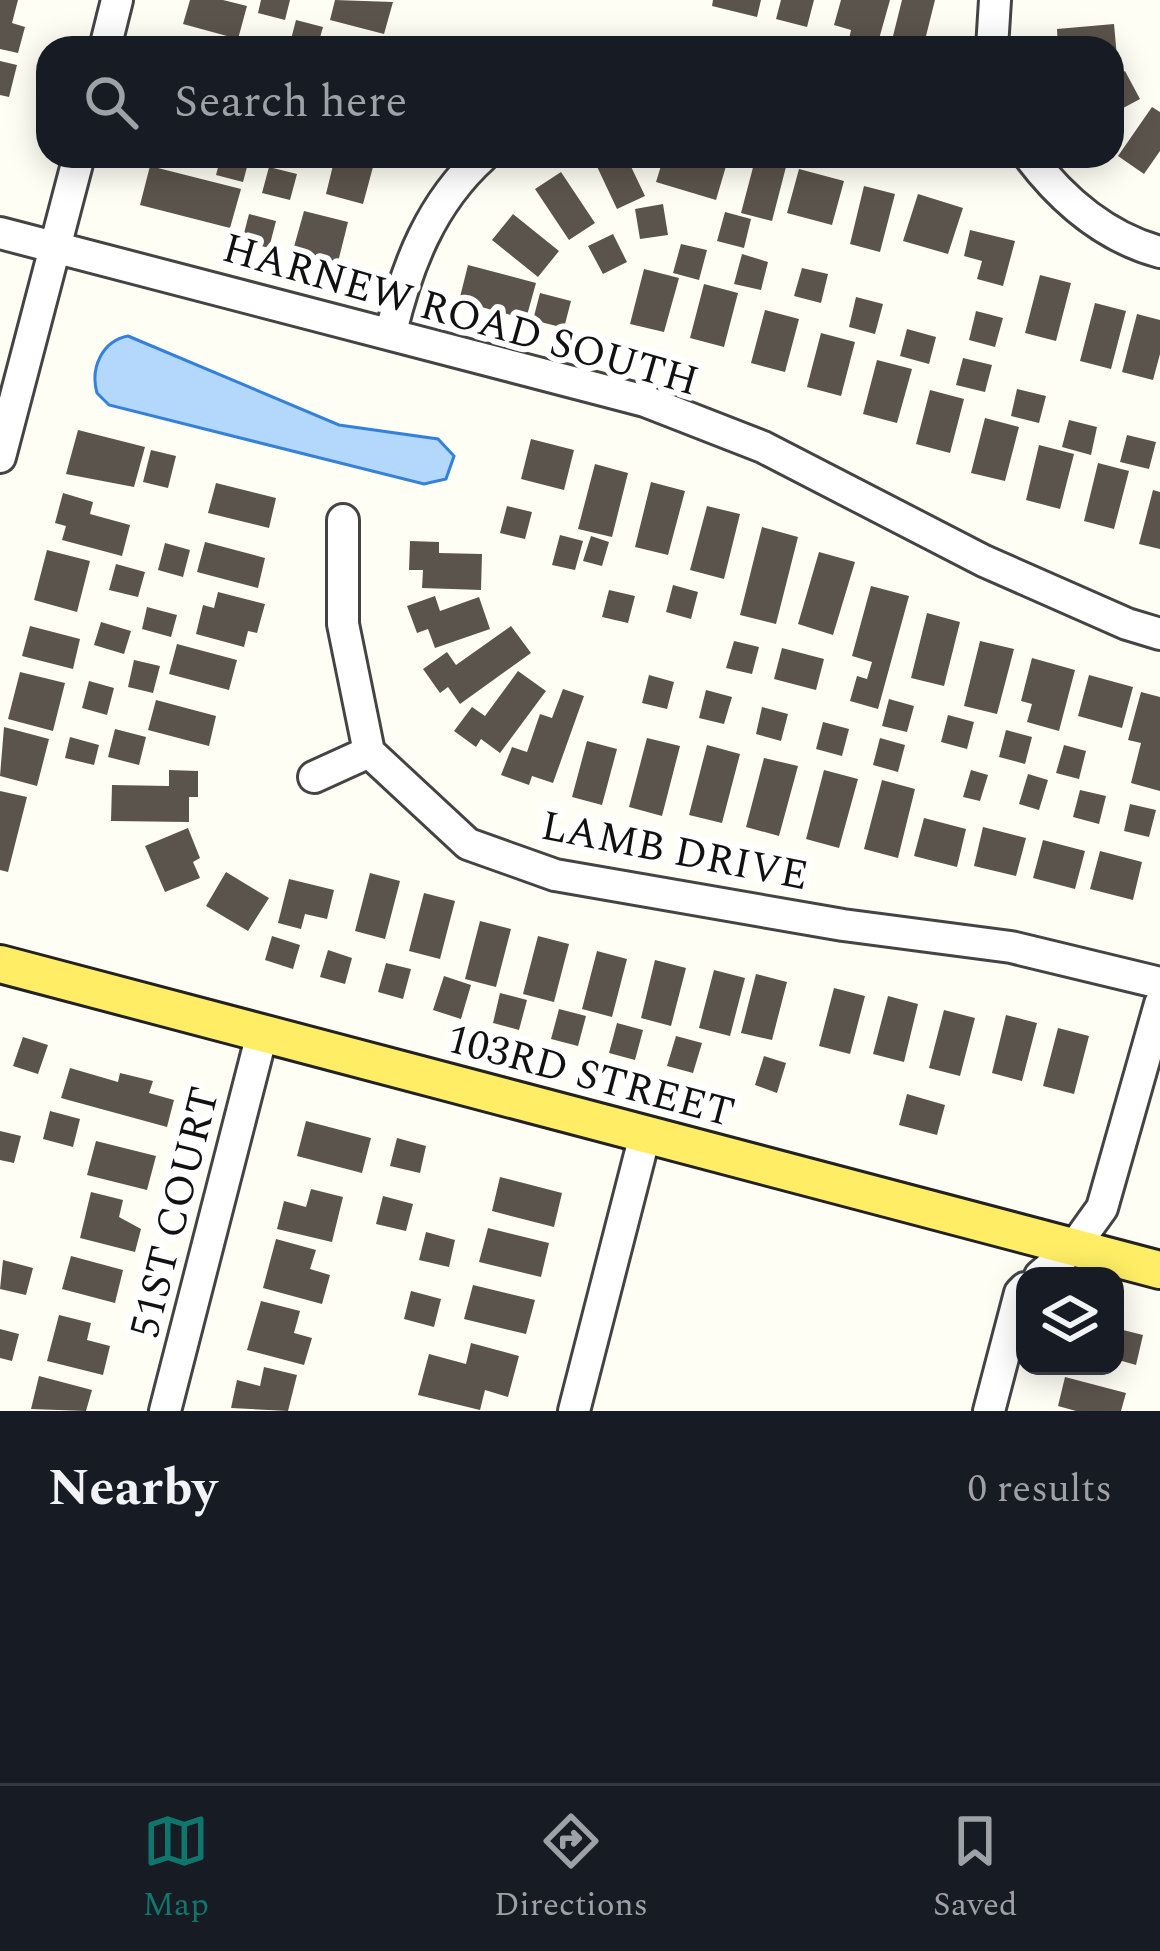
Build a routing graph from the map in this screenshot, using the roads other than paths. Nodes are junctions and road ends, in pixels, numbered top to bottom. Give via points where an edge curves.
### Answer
1 (117, 0) edge
2 (994, 0) edge
3 (108, 36) edge
4 (992, 36) edge
5 (76, 168) edge
6 (471, 168) edge
7 (1040, 168) edge
8 (0, 233) edge
9 (57, 248) junction
10 (1160, 252) edge
11 (391, 332) junction
12 (0, 457) edge
13 (343, 520) dead end
14 (1160, 634) edge
15 (369, 752) junction
16 (314, 777) dead end
17 (0, 964) edge
18 (1160, 983) edge
19 (1160, 1004) edge
20 (262, 1034) junction
21 (645, 1135) junction
22 (1074, 1247) junction
23 (1051, 1267) edge
24 (1160, 1270) edge
25 (1016, 1308) edge
26 (165, 1411) edge
27 (574, 1411) edge
28 (988, 1411) edge

1 - 3 street
2 - 4 street
5 - 9 street
6 - 11 street via 431,220
7 - 10 street via 1081,214
8 - 9 street, HARNEW ROAD SOUTH
9 - 11 street, HARNEW ROAD SOUTH
9 - 12 street
11 - 14 street, HARNEW ROAD SOUTH via 665,409 763,447 984,561
13 - 15 street via 343,624
15 - 16 street
15 - 18 street, LAMB DRIVE via 469,844 555,875 1011,947
17 - 20 main road, 103RD STREET
19 - 22 street via 1102,1208
20 - 21 main road, 103RD STREET
20 - 26 street, 51ST COURT
21 - 22 main road, 103RD STREET
21 - 27 street
22 - 23 street
22 - 24 main road, 103RD STREET
25 - 28 street

